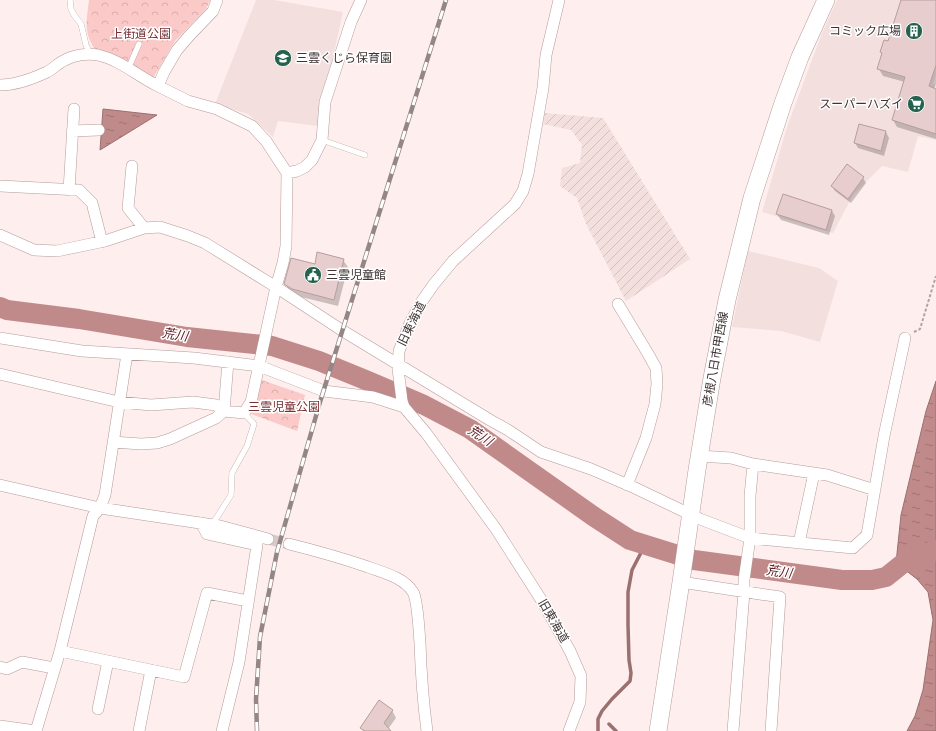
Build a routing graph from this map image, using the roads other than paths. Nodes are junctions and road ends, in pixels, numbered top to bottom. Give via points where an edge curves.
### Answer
1 (70, 0) edge
2 (218, 0) edge
3 (361, 0) edge
4 (559, 0) edge
5 (826, 0) edge
6 (139, 44) dead end
7 (90, 55) junction
8 (128, 68) junction
9 (0, 85) edge
10 (158, 86) junction
11 (74, 110) dead end
12 (99, 130) dead end
13 (72, 131) junction
14 (322, 140) junction
15 (365, 155) dead end
16 (132, 166) dead end
17 (287, 173) junction
18 (0, 186) edge
19 (69, 190) junction
20 (144, 228) junction
21 (0, 235) edge
22 (102, 242) junction
23 (276, 287) junction
24 (618, 304) dead end
25 (0, 338) edge
26 (905, 338) road end
27 (127, 354) junction
28 (228, 362) junction
29 (260, 362) junction
30 (398, 366) junction
31 (0, 374) edge
32 (119, 402) junction
33 (404, 407) junction
34 (224, 410) junction
35 (244, 413) junction
36 (113, 442) junction
37 (699, 456) junction
38 (753, 464) junction
39 (814, 473) junction
40 (627, 484) junction
41 (0, 485) edge
42 (875, 490) junction
43 (100, 508) junction
44 (691, 515) junction
45 (201, 523) junction
46 (212, 525) junction
47 (268, 539) tunnel mouth
48 (750, 540) junction
49 (799, 543) junction
50 (289, 544) tunnel mouth
51 (683, 573) junction
52 (744, 592) junction
53 (248, 601) junction
54 (60, 651) junction
55 (108, 661) junction
56 (0, 668) edge
57 (54, 668) junction
58 (151, 670) junction
59 (98, 709) dead end
60 (0, 726) edge
61 (36, 731) edge
62 (139, 731) edge
63 (222, 731) edge
64 (427, 731) edge
65 (569, 731) edge
66 (658, 731) edge
67 (733, 731) edge
68 (771, 731) edge

1 - 7 lane via 74,15 82,24
2 - 10 street via 213,11 177,50
3 - 14 street via 351,22 326,102
4 - 30 street, 旧東海道 via 546,55 543,88 523,191 515,204 453,261 434,284 410,323 399,351
5 - 37 main road, 彦根八日市甲西線 via 800,57 752,198 727,300
6 - 8 lane
7 - 8 street via 109,58
7 - 9 street via 64,60 32,79
8 - 10 street
10 - 17 street via 252,126 266,141
11 - 13 street
12 - 13 street
13 - 19 street
14 - 15 lane
14 - 17 street via 312,160 305,167
16 - 20 street via 128,208
17 - 23 street via 286,246
18 - 19 street
19 - 22 street via 79,190 92,203
20 - 22 street
20 - 23 street via 160,227 205,243
21 - 22 street via 34,250 57,251
23 - 29 street
23 - 30 street
24 - 40 street via 656,368 657,384 655,404 646,438
25 - 27 street via 82,351
26 - 42 street
27 - 28 street
27 - 32 street
28 - 29 street
28 - 34 street
29 - 33 street via 324,391 373,397
29 - 35 street via 251,402
30 - 33 street, 旧東海道
30 - 40 street via 541,452
31 - 32 street
32 - 34 street via 150,405 193,402 216,405
32 - 36 street
33 - 65 street, 旧東海道 via 496,529 570,651 581,676 580,702
34 - 35 street
34 - 36 street via 216,418 157,443
35 - 46 lane via 254,424 247,446 232,473 231,495
36 - 43 street via 105,495
37 - 38 street via 731,458
37 - 44 main road, 彦根八日市甲西線
38 - 39 street
38 - 48 street
39 - 42 street
39 - 49 street
40 - 44 street
41 - 43 street
42 - 49 street via 867,535 853,548
43 - 45 street
43 - 54 street via 93,516
44 - 48 street
44 - 51 main road, 彦根八日市甲西線
45 - 46 street
45 - 53 street via 207,534 257,545
46 - 47 street
48 - 49 street
48 - 52 street
50 - 64 street via 326,553 394,576 407,584 414,593
51 - 52 street
51 - 66 main road, 彦根八日市甲西線
52 - 67 street
52 - 68 street via 780,596
53 - 58 street via 207,593 184,678
53 - 63 street via 238,662
54 - 55 street
54 - 57 street
55 - 58 street
55 - 59 street
56 - 57 street via 8,668 22,662
57 - 61 street
58 - 62 street
60 - 61 street

